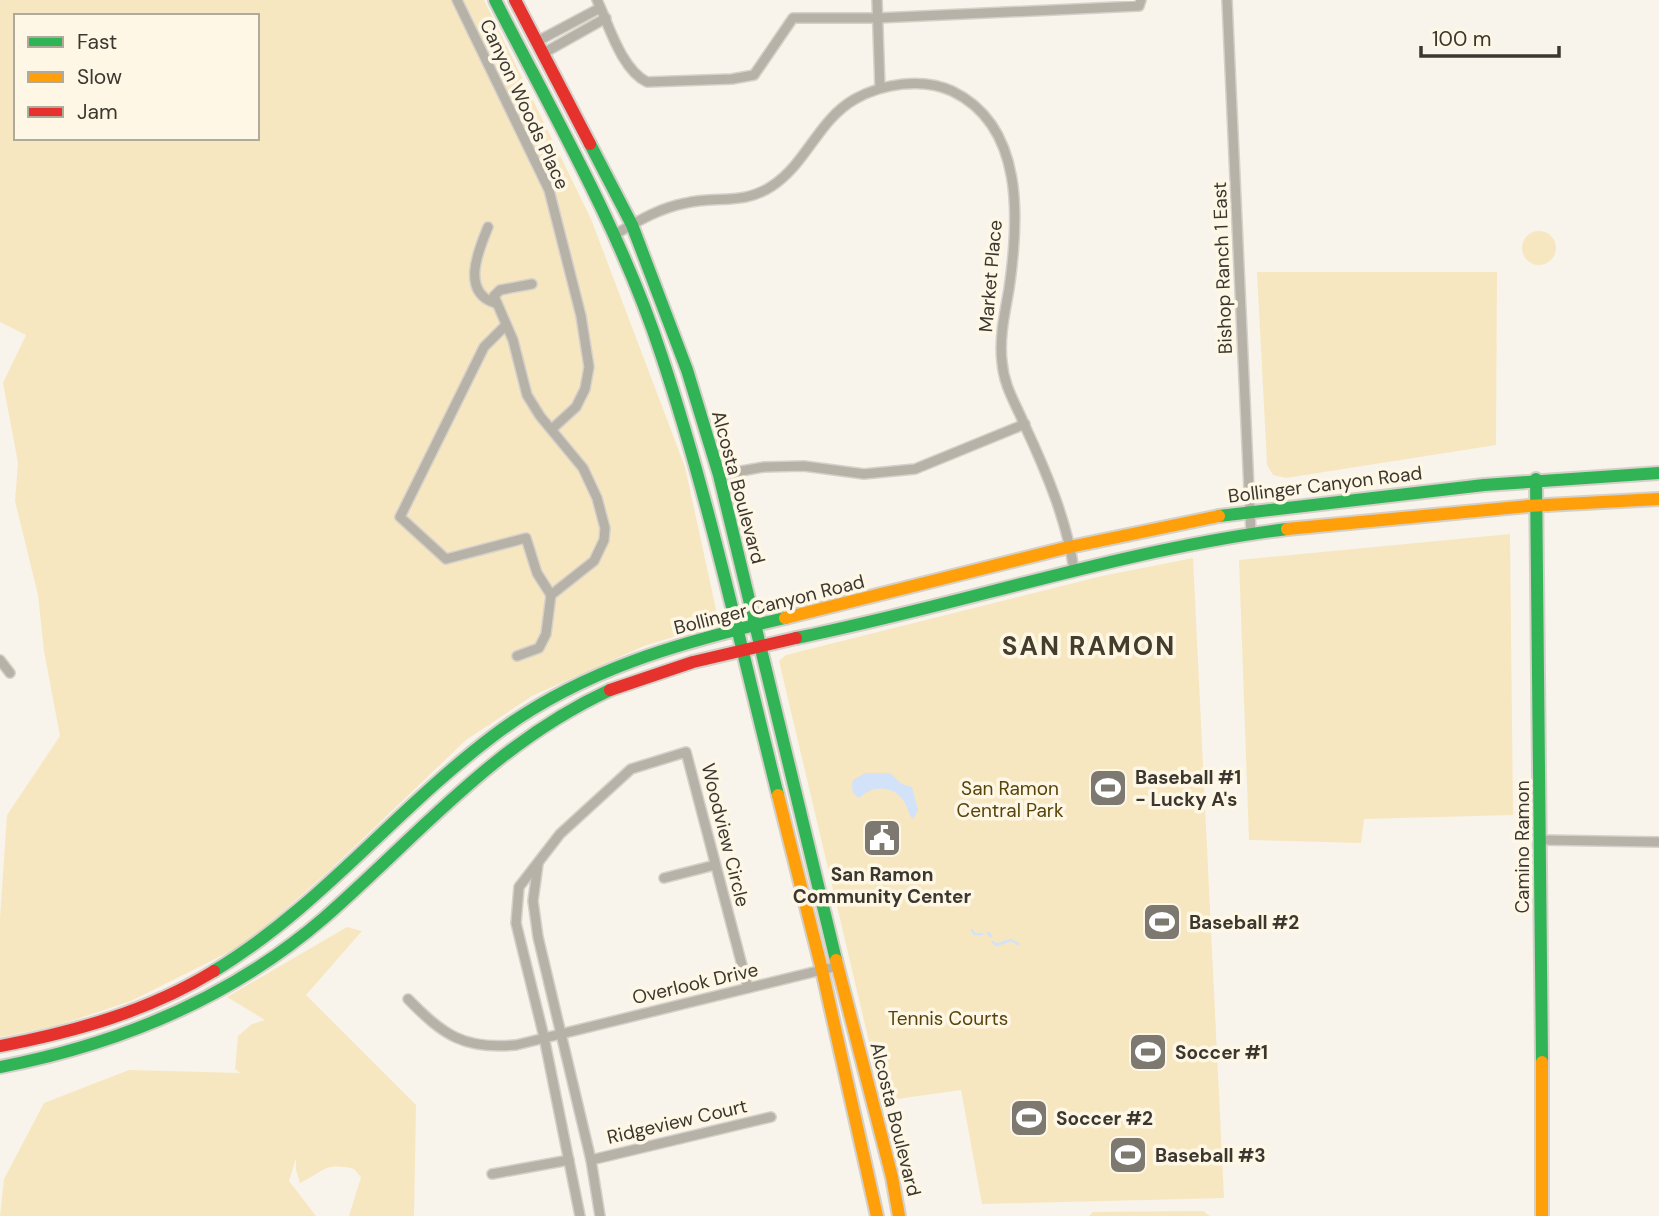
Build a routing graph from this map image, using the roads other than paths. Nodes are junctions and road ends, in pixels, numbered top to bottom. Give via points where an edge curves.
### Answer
1 (457, 0) edge
2 (495, 0) edge
3 (515, 0) edge
4 (877, 0) edge
5 (1141, 0) edge
6 (1227, 0) edge
7 (598, 4) edge
8 (606, 18) junction
9 (878, 18) junction
10 (540, 48) junction
11 (880, 88) junction
12 (632, 225) junction
13 (488, 227) dead end
14 (614, 235) junction
15 (532, 284) dead end
16 (495, 303) junction
17 (505, 326) junction
18 (1025, 424) junction
19 (553, 428) junction
20 (1659, 473) edge
21 (719, 475) junction
22 (1536, 479) junction
23 (1659, 499) edge
24 (1537, 505) junction
25 (1249, 512) junction
26 (1251, 534) junction
27 (1071, 548) junction
28 (1074, 570) junction
29 (551, 595) junction
30 (756, 627) junction
31 (735, 632) junction
32 (762, 648) junction
33 (740, 652) junction
34 (517, 656) dead end
35 (0, 660) edge
36 (10, 673) dead end
37 (1542, 841) junction
38 (1659, 842) edge
39 (538, 862) junction
40 (715, 865) junction
41 (664, 877) dead end
42 (838, 967) junction
43 (822, 970) junction
44 (748, 988) junction
45 (408, 999) dead end
46 (561, 1033) junction
47 (544, 1037) junction
48 (0, 1046) edge
49 (0, 1067) edge
50 (771, 1117) dead end
51 (569, 1160) junction
52 (591, 1160) junction
53 (492, 1174) dead end
54 (580, 1216) edge
55 (600, 1216) edge
56 (877, 1216) edge
57 (899, 1216) edge
58 (1542, 1216) edge

1 - 19 street, Canyon Woods Place via 549,190 581,316 589,367 585,389 576,407
2 - 14 main road, Alcosta Boulevard
3 - 10 main road, Alcosta Boulevard
4 - 9 street
5 - 9 street via 1139,6
6 - 25 street, Bishop Ranch 1 East
7 - 8 street
7 - 10 street
8 - 9 street via 636,76 647,82 754,75 793,18
8 - 10 street
9 - 11 street
10 - 12 main road, Alcosta Boulevard
11 - 12 street, Market Place via 853,100 830,118 800,160 771,187 736,201 660,208
11 - 18 street, Market Place via 927,85 967,99 998,132 1008,155 1014,247 1001,360 1007,391
12 - 14 street, Market Place
12 - 21 main road, Alcosta Boulevard via 687,370
13 - 16 street via 476,254 475,280 484,297
14 - 31 main road, Alcosta Boulevard via 664,365
15 - 16 street via 500,290
16 - 17 street
17 - 19 street via 527,396
17 - 29 street via 484,347 400,517 446,559 526,538 537,573
18 - 21 street via 905,470 864,474 804,466 764,467
18 - 27 street, Market Place
19 - 29 street via 583,468 597,498 604,540 594,561
20 - 22 main road, Bollinger Canyon Road
21 - 30 main road, Alcosta Boulevard
22 - 24 main road, Camino Ramon
22 - 25 main road, Bollinger Canyon Road
23 - 24 main road, Bollinger Canyon Road
24 - 26 main road, Bollinger Canyon Road
24 - 37 main road, Camino Ramon
25 - 26 street, Bishop Ranch 1 East
25 - 27 main road, Bollinger Canyon Road
26 - 28 main road, Bollinger Canyon Road
27 - 28 street, Market Place
27 - 30 main road, Bollinger Canyon Road
28 - 32 main road, Bollinger Canyon Road
29 - 34 street via 546,634 539,648
30 - 31 main road, Bollinger Canyon Road
30 - 32 main road, Alcosta Boulevard
31 - 33 main road, Alcosta Boulevard
31 - 48 main road, Bollinger Canyon Road via 618,666 519,715 472,749 312,901 271,934 206,975 100,1022
32 - 33 main road, Bollinger Canyon Road
32 - 42 main road, Alcosta Boulevard
33 - 43 main road, Alcosta Boulevard
33 - 49 main road, Bollinger Canyon Road via 632,682 529,733 483,768 324,918 218,992 83,1049
35 - 36 street
37 - 38 street
37 - 58 main road, Camino Ramon
39 - 40 street, Woodview Circle via 560,834 631,769 687,752
39 - 46 street via 533,901
39 - 47 street, Woodview Circle via 519,887 516,923
40 - 41 street
40 - 44 street, Woodview Circle
42 - 43 street, Overlook Drive
42 - 57 main road, Alcosta Boulevard
43 - 44 street, Overlook Drive
43 - 56 main road, Alcosta Boulevard
44 - 46 street, Overlook Drive
45 - 47 street, Overlook Drive via 435,1026 463,1042 489,1047
46 - 47 street, Overlook Drive
46 - 52 street
47 - 51 street, Woodview Circle
50 - 52 street, Ridgeview Court
51 - 53 street
51 - 54 street, Woodview Circle
52 - 55 street

